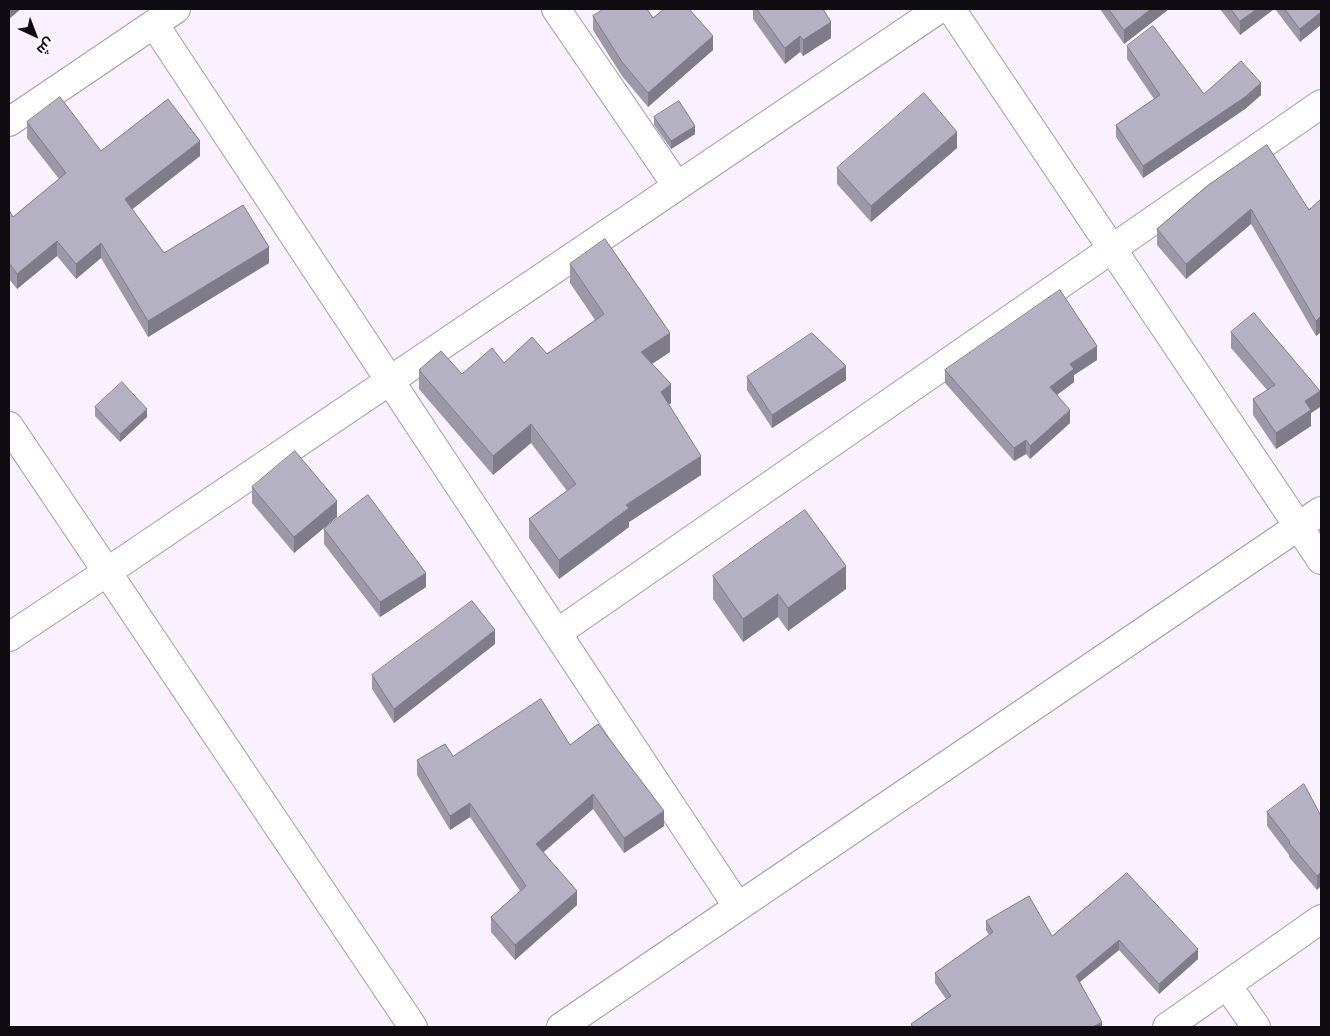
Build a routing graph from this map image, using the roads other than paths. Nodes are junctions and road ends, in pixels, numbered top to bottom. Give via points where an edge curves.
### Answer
1 (556, 9) edge
2 (939, 9) edge
3 (951, 9) edge
4 (165, 16) edge
5 (1321, 104) edge
6 (9, 122) edge
7 (677, 186) junction
8 (1112, 248) junction
9 (390, 381) junction
10 (9, 426) edge
11 (1321, 511) edge
12 (1299, 527) junction
13 (1321, 560) edge
14 (107, 572) junction
15 (556, 633) junction
16 (9, 637) edge
17 (738, 907) junction
18 (1321, 918) edge
19 (1228, 984) junction
20 (413, 1027) edge
21 (560, 1027) edge
22 (1167, 1027) edge
23 (1256, 1027) edge

1 - 7 street
2 - 7 street
3 - 8 street
4 - 6 street
4 - 9 street
5 - 8 street
7 - 9 street
8 - 12 street
8 - 15 street
9 - 14 street
9 - 15 street
10 - 14 street
11 - 12 street
12 - 13 street
12 - 17 street
14 - 16 street
14 - 20 street
15 - 17 street
17 - 21 street
18 - 19 street
19 - 22 street
19 - 23 street

